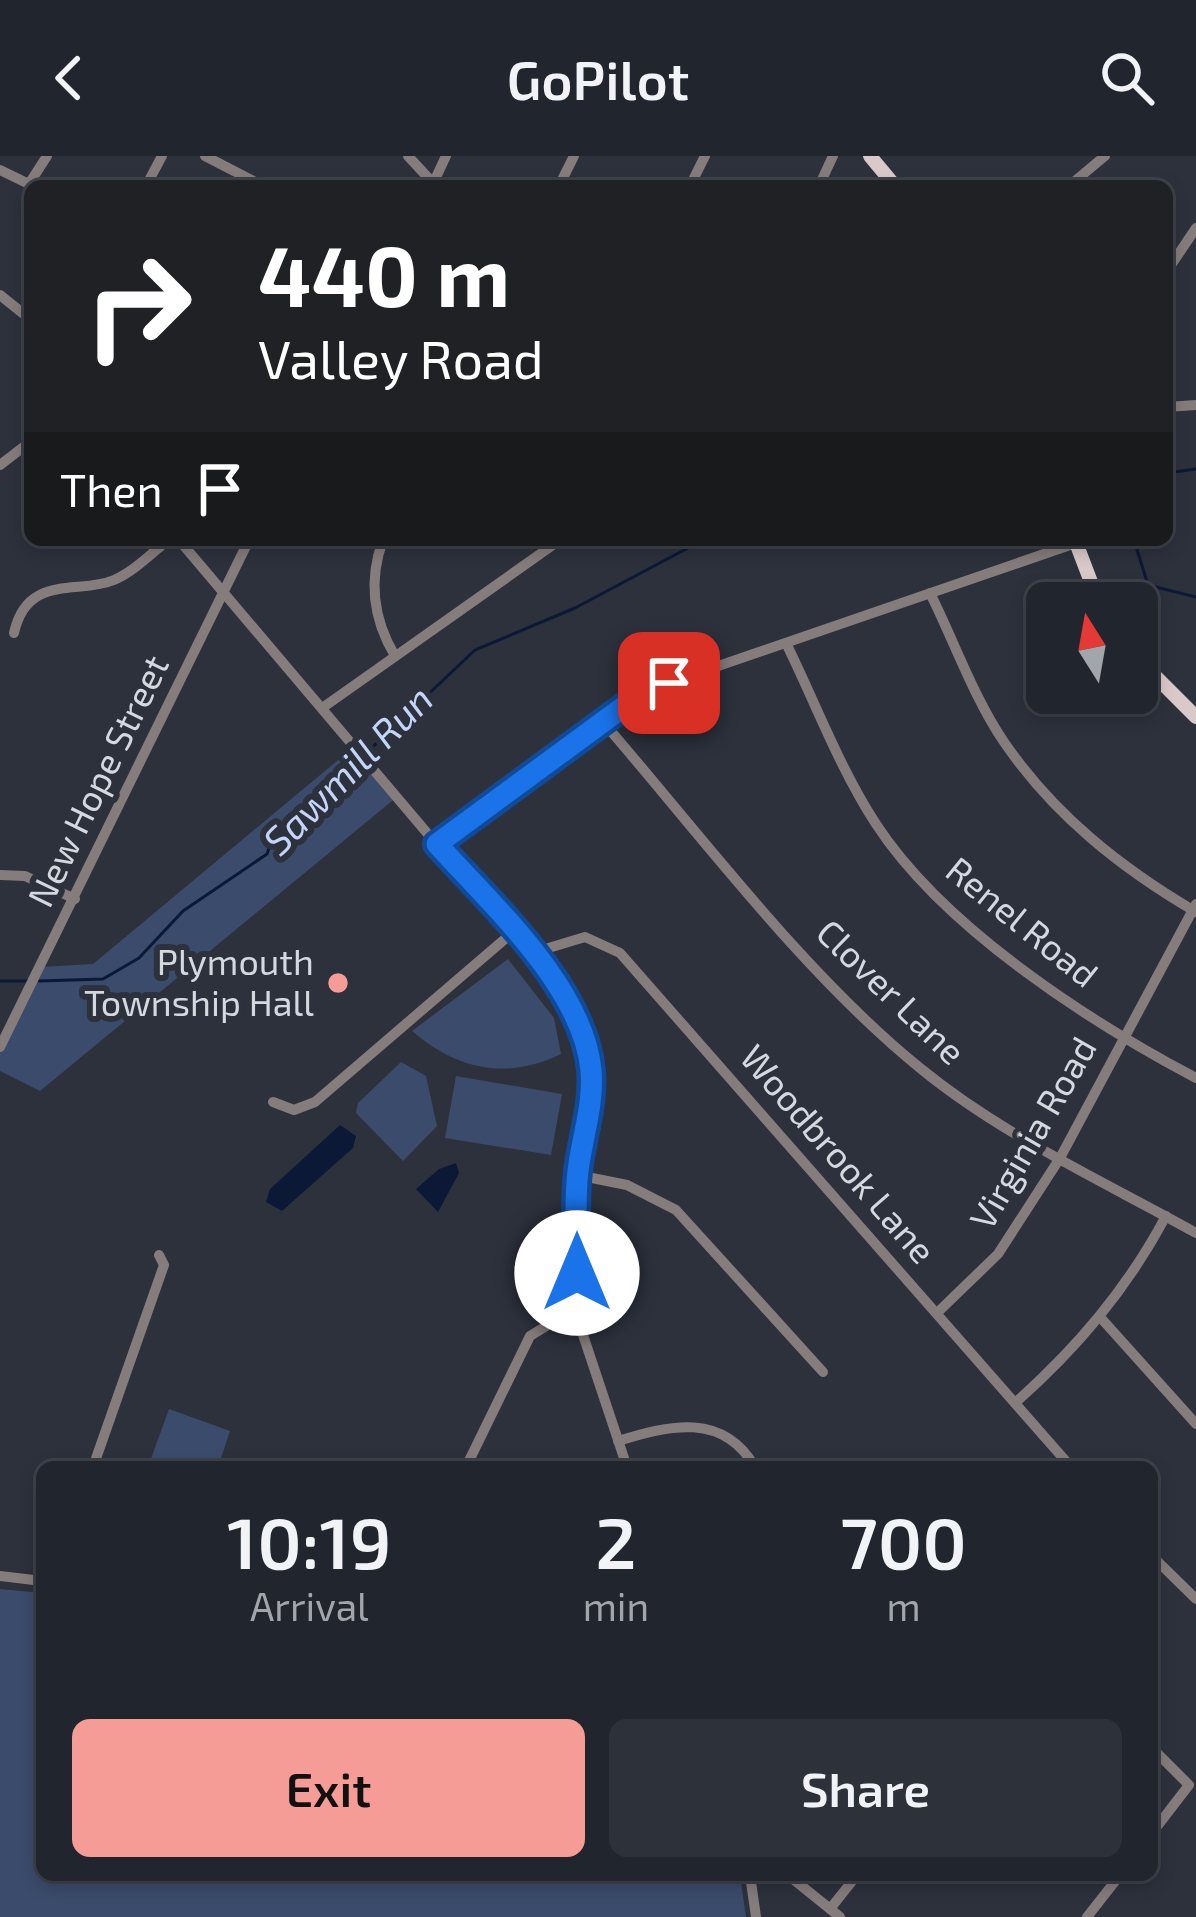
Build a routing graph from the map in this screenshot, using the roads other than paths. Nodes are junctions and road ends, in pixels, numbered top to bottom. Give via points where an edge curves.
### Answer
1 (205, 156) edge
2 (409, 156) edge
3 (869, 156) edge
4 (1105, 156) edge
5 (244, 180) edge
6 (429, 180) edge
7 (890, 180) edge
8 (1076, 180) edge
9 (1196, 228) edge
10 (1173, 262) edge
11 (0, 295) edge
12 (24, 314) edge
13 (24, 447) edge
14 (0, 465) edge
15 (160, 546) edge
16 (184, 546) edge
17 (246, 546) edge
18 (382, 546) edge
19 (551, 546) edge
20 (1065, 546) edge
21 (1078, 546) edge
22 (1092, 582) edge
23 (223, 591) junction
24 (930, 593) junction
25 (14, 633) dead end
26 (786, 643) junction
27 (395, 656) junction
28 (1158, 679) edge
29 (325, 706) junction
30 (1196, 717) edge
31 (603, 722) junction
32 (437, 844) junction
33 (0, 875) edge
34 (75, 898) junction
35 (1195, 909) edge
36 (513, 932) junction
37 (532, 952) junction
38 (1123, 1039) junction
39 (0, 1047) edge
40 (1196, 1078) edge
41 (273, 1102) dead end
42 (1060, 1158) junction
43 (577, 1174) junction
44 (1166, 1216) junction
45 (1196, 1232) edge
46 (160, 1256) dead end
47 (937, 1313) junction
48 (577, 1317) junction
49 (1100, 1317) junction
50 (823, 1372) dead end
51 (1015, 1403) junction
52 (1196, 1424) edge
53 (618, 1441) junction
54 (95, 1461) edge
55 (469, 1461) edge
56 (625, 1461) edge
57 (750, 1461) edge
58 (1066, 1461) edge
59 (1158, 1562) edge
60 (0, 1576) edge
61 (36, 1580) edge
62 (1196, 1599) edge
63 (1158, 1754) edge
64 (1158, 1825) edge
65 (752, 1881) edge
66 (795, 1881) edge
67 (853, 1881) edge
68 (1115, 1881) edge
69 (835, 1913) edge
70 (756, 1917) edge
71 (1087, 1917) edge

1 - 5 street
2 - 6 street
3 - 7 main road
4 - 8 street
9 - 10 street
11 - 12 street
13 - 14 street
15 - 25 street via 111,581 48,591
16 - 23 street
17 - 23 street, New Hope Street
18 - 27 street via 375,603
19 - 27 street
20 - 24 street
21 - 22 main road
23 - 29 street
23 - 34 street, New Hope Street
24 - 26 street
24 - 35 street via 1001,738 1034,782 1076,828
26 - 31 street via 669,683
26 - 38 street, Renel Road via 875,823 937,901
27 - 29 street
28 - 30 main road
29 - 32 street
31 - 32 street
31 - 42 street, Clover Lane via 873,1027 969,1105
32 - 36 street
33 - 34 street via 25,876
34 - 39 street, New Hope Street
35 - 38 street, Virginia Road
36 - 37 street
36 - 41 street via 315,1102 294,1110
37 - 43 street via 571,1003 588,1052 590,1103
37 - 47 street, Woodbrook Lane via 585,937 620,953
38 - 40 street, Renel Road
38 - 42 street, Virginia Road
42 - 44 street, Clover Lane
42 - 47 street, Virginia Road via 998,1254
43 - 48 street
43 - 50 street via 627,1185 676,1210
44 - 45 street, Clover Lane
44 - 49 street
46 - 54 street via 164,1264
47 - 51 street, Woodbrook Lane
48 - 53 street
48 - 55 street via 530,1336
49 - 51 street
49 - 52 street
51 - 58 street, Woodbrook Lane
53 - 56 street
53 - 57 street via 674,1424 701,1427 730,1439
59 - 62 street
60 - 61 street
63 - 64 street via 1190,1785
65 - 70 street
66 - 69 street
67 - 69 street
68 - 71 street

